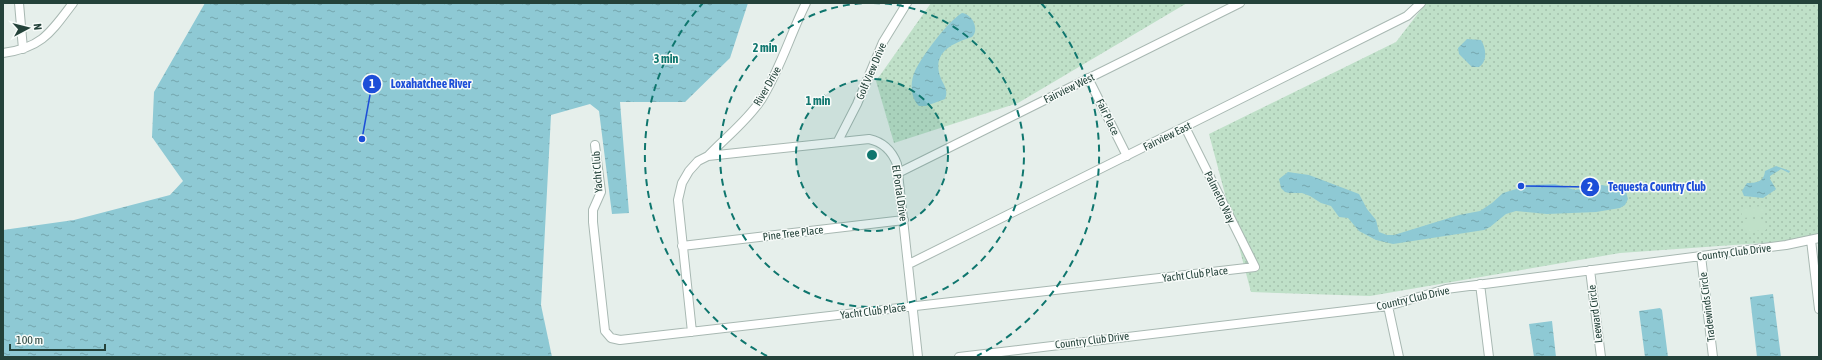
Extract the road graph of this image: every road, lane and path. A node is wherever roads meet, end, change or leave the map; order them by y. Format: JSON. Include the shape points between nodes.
{"nodes":[{"id":1,"x":19,"y":3,"type":"edge"},
{"id":2,"x":73,"y":3,"type":"edge"},
{"id":3,"x":806,"y":3,"type":"edge"},
{"id":4,"x":907,"y":3,"type":"edge"},
{"id":5,"x":1240,"y":3,"type":"edge"},
{"id":6,"x":1421,"y":3,"type":"edge"},
{"id":7,"x":23,"y":49,"type":"junction"},
{"id":8,"x":3,"y":53,"type":"edge"},
{"id":9,"x":1088,"y":78,"type":"junction"},
{"id":10,"x":1185,"y":127,"type":"junction"},
{"id":11,"x":838,"y":141,"type":"junction"},
{"id":12,"x":596,"y":145,"type":"dead end"},
{"id":13,"x":708,"y":156,"type":"junction"},
{"id":14,"x":1127,"y":156,"type":"junction"},
{"id":15,"x":898,"y":173,"type":"junction"},
{"id":16,"x":904,"y":220,"type":"junction"},
{"id":17,"x":593,"y":222,"type":"joint"},
{"id":18,"x":1815,"y":239,"type":"edge"},
{"id":19,"x":682,"y":246,"type":"junction"},
{"id":20,"x":1701,"y":256,"type":"junction"},
{"id":21,"x":909,"y":264,"type":"junction"},
{"id":22,"x":1255,"y":267,"type":"joint"},
{"id":23,"x":1590,"y":270,"type":"junction"},
{"id":24,"x":1480,"y":284,"type":"junction"},
{"id":25,"x":914,"y":306,"type":"junction"},
{"id":26,"x":1388,"y":306,"type":"junction"},
{"id":27,"x":1819,"y":309,"type":"edge"},
{"id":28,"x":692,"y":332,"type":"junction"},
{"id":29,"x":1020,"y":353,"type":"edge"},
{"id":30,"x":918,"y":357,"type":"edge"},
{"id":31,"x":959,"y":357,"type":"edge"},
{"id":32,"x":1398,"y":357,"type":"edge"},
{"id":33,"x":1489,"y":357,"type":"edge"},
{"id":34,"x":1601,"y":357,"type":"edge"},
{"id":35,"x":1713,"y":357,"type":"edge"}],
"edges":[{"from":1,"to":7,"type":"street"},
{"from":2,"to":7,"type":"street","via":[[48,34],[39,42]]},
{"from":3,"to":13,"type":"street","name":"River Drive","via":[[777,72],[760,102]]},
{"from":4,"to":11,"type":"street","name":"Golf View Drive","via":[[883,42]]},
{"from":5,"to":9,"type":"street","name":"Fairview West"},
{"from":6,"to":10,"type":"street","name":"Fairview East","via":[[1407,16]]},
{"from":7,"to":8,"type":"street"},
{"from":9,"to":14,"type":"street","name":"Fair Place"},
{"from":9,"to":15,"type":"street","name":"Fairview West"},
{"from":10,"to":14,"type":"street","name":"Fairview East"},
{"from":10,"to":22,"type":"street","name":"Palmetto Way"},
{"from":11,"to":13,"type":"street","name":"El Portal Drive"},
{"from":11,"to":15,"type":"street","name":"El Portal Drive","via":[[864,138],[877,141],[891,152]]},
{"from":12,"to":17,"type":"street","name":"Yacht Club","via":[[601,192],[593,210]]},
{"from":13,"to":19,"type":"street","name":"El Portal Drive","via":[[698,161],[686,174],[679,191]]},
{"from":14,"to":21,"type":"street","name":"Fairview East"},
{"from":15,"to":16,"type":"street","name":"El Portal Drive"},
{"from":16,"to":19,"type":"street","name":"Pine Tree Place"},
{"from":16,"to":21,"type":"street","name":"El Portal Drive"},
{"from":17,"to":28,"type":"street","name":"Yacht Club Place","via":[[607,335],[620,340]]},
{"from":18,"to":20,"type":"street","name":"Country Club Drive","via":[[1786,246]]},
{"from":18,"to":27,"type":"street"},
{"from":19,"to":28,"type":"street"},
{"from":20,"to":23,"type":"street","name":"Country Club Drive"},
{"from":20,"to":35,"type":"street","name":"Tradewinds Circle"},
{"from":21,"to":25,"type":"street","name":"El Portal Drive"},
{"from":22,"to":25,"type":"street","name":"Yacht Club Place"},
{"from":23,"to":24,"type":"street","name":"Country Club Drive"},
{"from":23,"to":34,"type":"street","name":"Leeward Circle"},
{"from":24,"to":26,"type":"street","name":"Country Club Drive","via":[[1428,293]]},
{"from":24,"to":33,"type":"street"},
{"from":25,"to":28,"type":"street","name":"Yacht Club Place"},
{"from":25,"to":30,"type":"street","name":"El Portal Drive"},
{"from":26,"to":29,"type":"street","name":"Country Club Drive"},
{"from":26,"to":32,"type":"street"},
{"from":29,"to":31,"type":"street","name":"Country Club Drive"}]}
